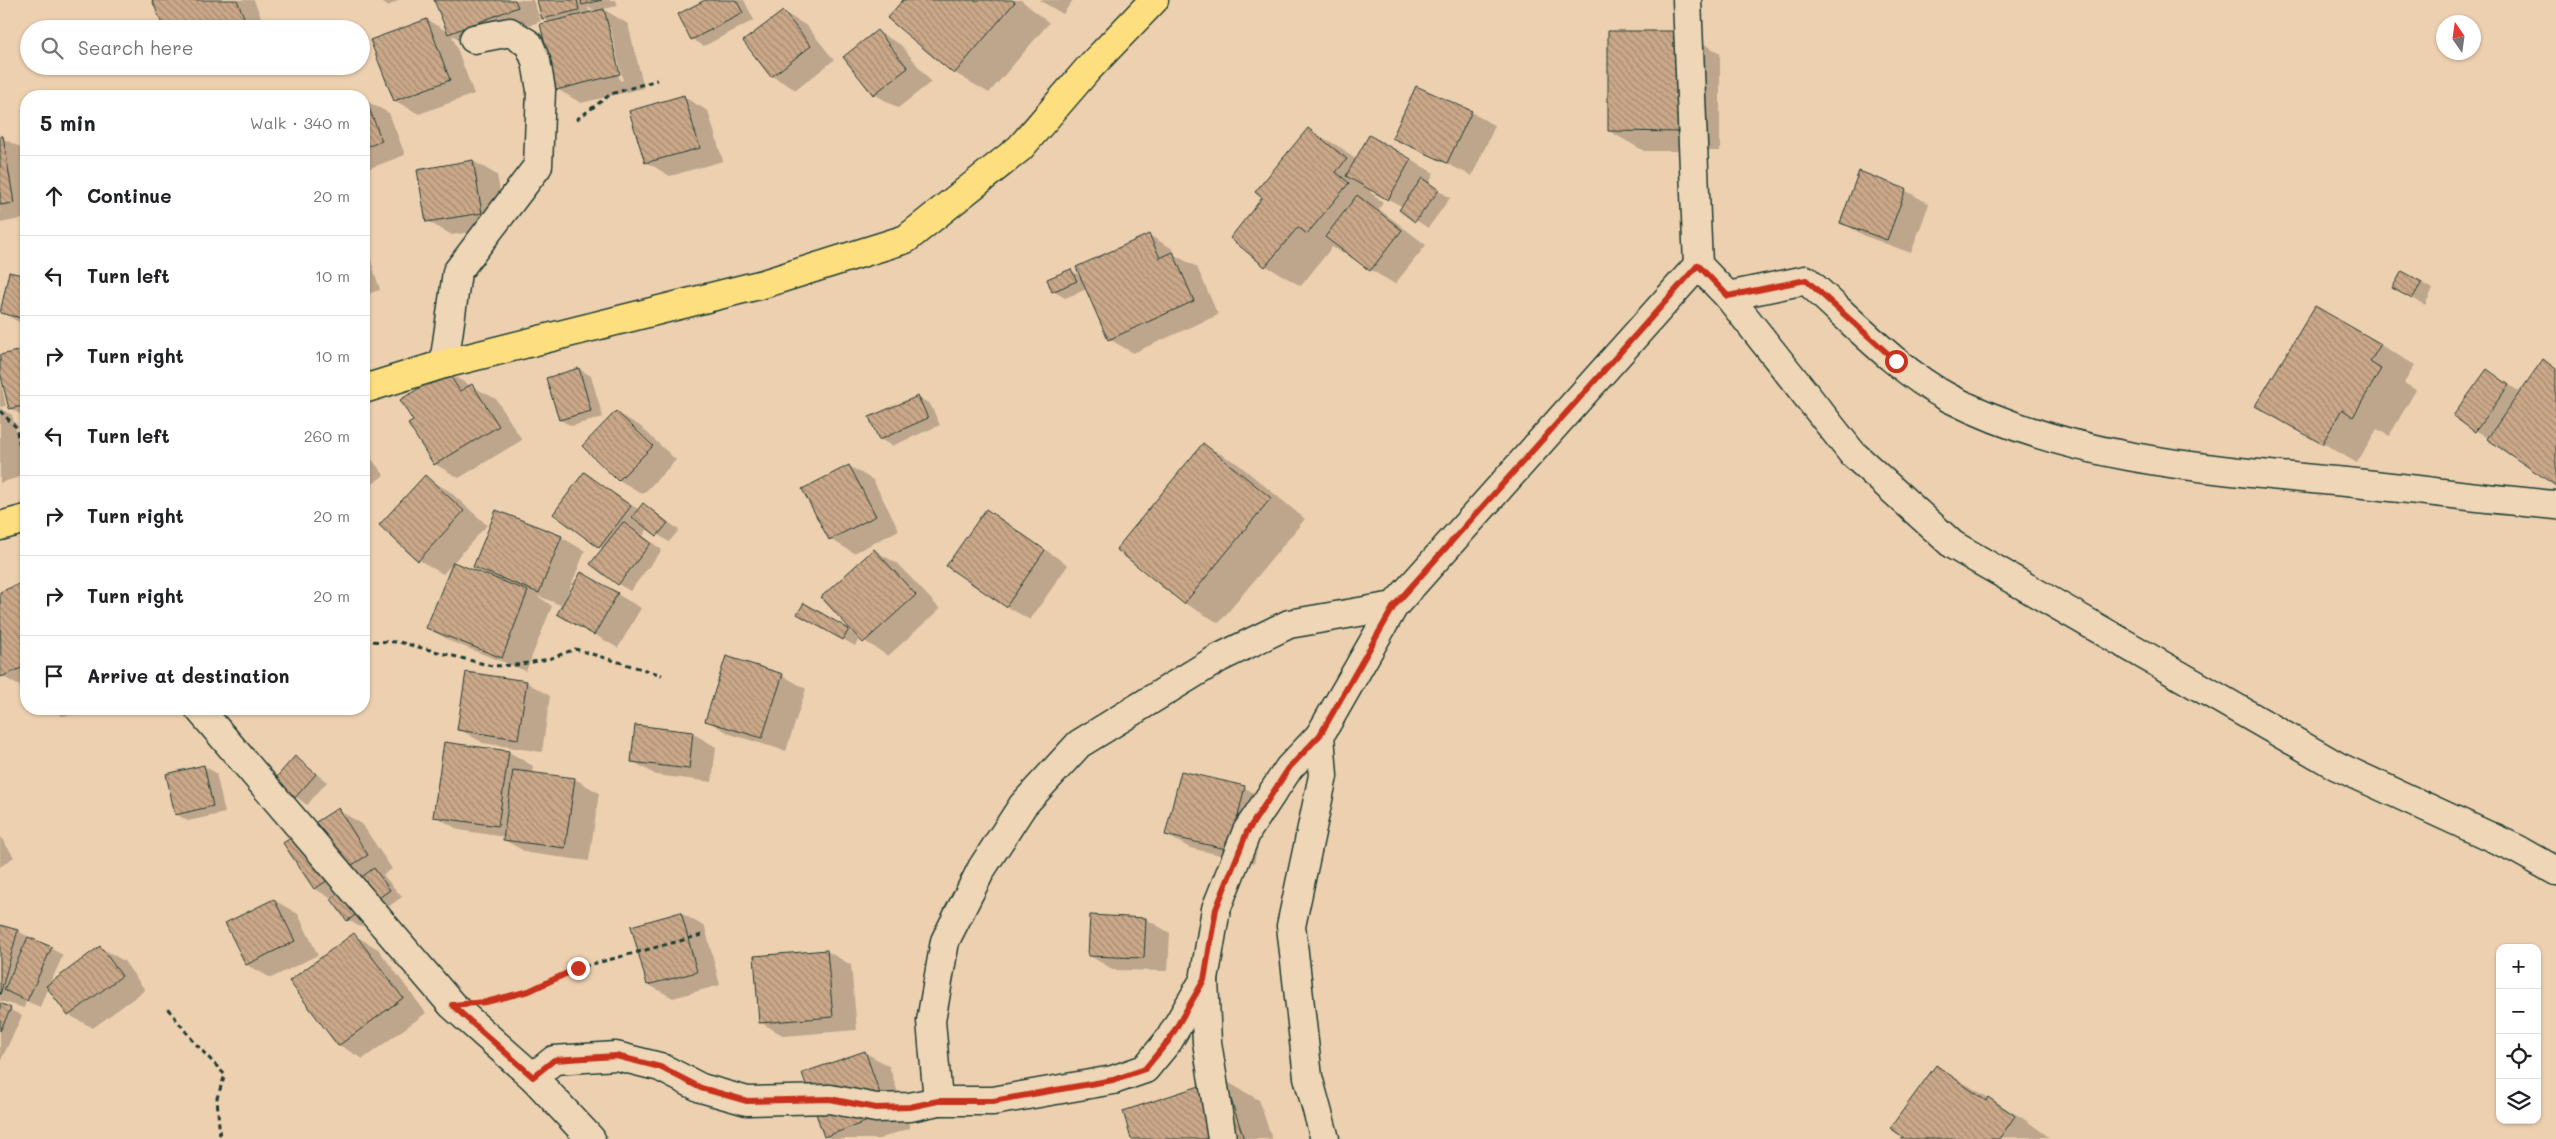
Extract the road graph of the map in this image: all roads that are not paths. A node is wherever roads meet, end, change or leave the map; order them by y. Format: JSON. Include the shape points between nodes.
{"nodes":[{"id":1,"x":1154,"y":0,"type":"edge"},
{"id":2,"x":1687,"y":0,"type":"edge"},
{"id":3,"x":474,"y":39,"type":"dead end"},
{"id":4,"x":1698,"y":265,"type":"junction"},
{"id":5,"x":1728,"y":296,"type":"junction"},
{"id":6,"x":444,"y":364,"type":"junction"},
{"id":7,"x":370,"y":387,"type":"edge"},
{"id":8,"x":2556,"y":505,"type":"edge"},
{"id":9,"x":20,"y":521,"type":"edge"},
{"id":10,"x":0,"y":526,"type":"edge"},
{"id":11,"x":1394,"y":606,"type":"junction"},
{"id":12,"x":204,"y":715,"type":"edge"},
{"id":13,"x":1320,"y":735,"type":"junction"},
{"id":14,"x":2556,"y":871,"type":"edge"},
{"id":15,"x":1204,"y":980,"type":"junction"},
{"id":16,"x":533,"y":1077,"type":"junction"},
{"id":17,"x":938,"y":1101,"type":"junction"},
{"id":18,"x":591,"y":1139,"type":"edge"},
{"id":19,"x":1222,"y":1139,"type":"edge"},
{"id":20,"x":1325,"y":1139,"type":"edge"}],
"edges":[{"from":1,"to":6,"type":"main road","via":[[1088,68],[1020,148],[906,239],[762,284]]},
{"from":2,"to":4,"type":"street"},
{"from":3,"to":6,"type":"street","via":[[510,32],[529,44],[541,90],[538,166],[457,272]]},
{"from":4,"to":5,"type":"street"},
{"from":4,"to":11,"type":"street"},
{"from":5,"to":8,"type":"street","via":[[1806,280],[1896,361],[1948,397],[2018,427],[2096,451],[2228,472]]},
{"from":5,"to":14,"type":"street","via":[[1852,452],[1953,545],[2337,766],[2517,849]]},
{"from":6,"to":7,"type":"main road"},
{"from":9,"to":10,"type":"main road"},
{"from":11,"to":13,"type":"street"},
{"from":11,"to":17,"type":"street","via":[[1289,624],[1219,658],[1073,750],[1023,805],[982,868],[945,941],[931,1021]]},
{"from":12,"to":16,"type":"street","via":[[452,1005]]},
{"from":13,"to":15,"type":"street","via":[[1289,768],[1247,832],[1216,909]]},
{"from":13,"to":20,"type":"street","via":[[1323,776],[1291,926],[1308,1077]]},
{"from":15,"to":17,"type":"street","via":[[1169,1040],[1145,1069],[1113,1080],[993,1101]]},
{"from":15,"to":19,"type":"street","via":[[1207,1042]]},
{"from":16,"to":17,"type":"street","via":[[554,1060],[616,1056],[660,1067],[701,1088],[747,1101],[830,1099],[876,1108],[910,1107]]},
{"from":16,"to":18,"type":"street"}]}
